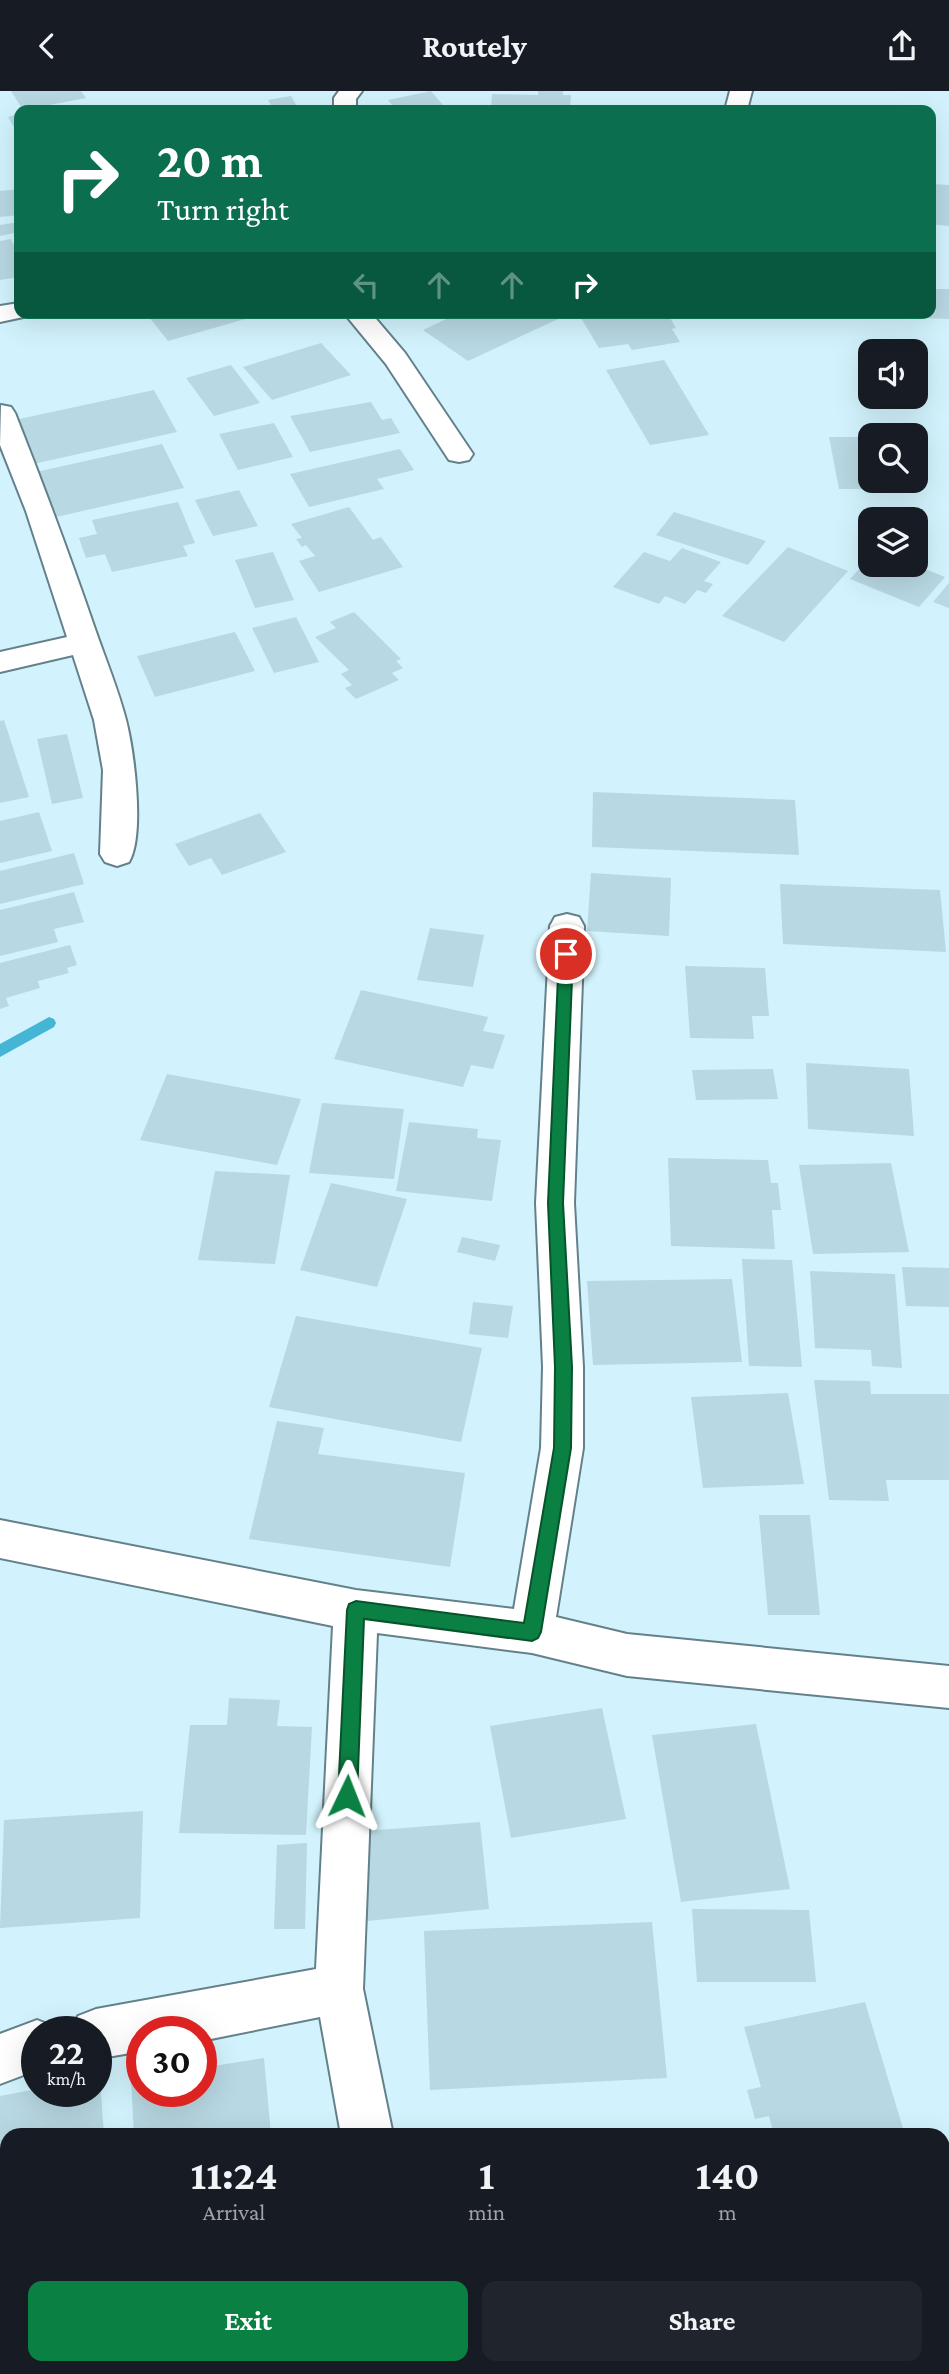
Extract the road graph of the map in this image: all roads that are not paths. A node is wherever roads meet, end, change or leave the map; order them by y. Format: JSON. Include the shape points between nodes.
{"nodes":[{"id":1,"x":362,"y":319,"type":"edge"},
{"id":2,"x":1,"y":413,"type":"edge"},
{"id":3,"x":459,"y":454,"type":"dead end"},
{"id":4,"x":85,"y":643,"type":"junction"},
{"id":5,"x":0,"y":662,"type":"edge"},
{"id":6,"x":117,"y":854,"type":"dead end"},
{"id":7,"x":567,"y":926,"type":"dead end"},
{"id":8,"x":0,"y":1539,"type":"edge"},
{"id":9,"x":356,"y":1610,"type":"junction"},
{"id":10,"x":532,"y":1632,"type":"junction"},
{"id":11,"x":949,"y":1687,"type":"edge"},
{"id":12,"x":339,"y":1989,"type":"junction"},
{"id":13,"x":112,"y":2031,"type":"edge"},
{"id":14,"x":21,"y":2051,"type":"edge"},
{"id":15,"x":0,"y":2059,"type":"edge"},
{"id":16,"x":366,"y":2128,"type":"edge"}],
"edges":[{"from":1,"to":3,"type":"street","via":[[396,359]]},
{"from":2,"to":4,"type":"street"},
{"from":4,"to":5,"type":"street"},
{"from":4,"to":6,"type":"street","via":[[110,720],[119,770]]},
{"from":7,"to":10,"type":"street","via":[[555,1203],[564,1367],[562,1448]]},
{"from":8,"to":9,"type":"street"},
{"from":9,"to":10,"type":"street"},
{"from":9,"to":12,"type":"street"},
{"from":10,"to":11,"type":"street","via":[[627,1655]]},
{"from":12,"to":13,"type":"street"},
{"from":12,"to":16,"type":"street"},
{"from":14,"to":15,"type":"street"}]}
